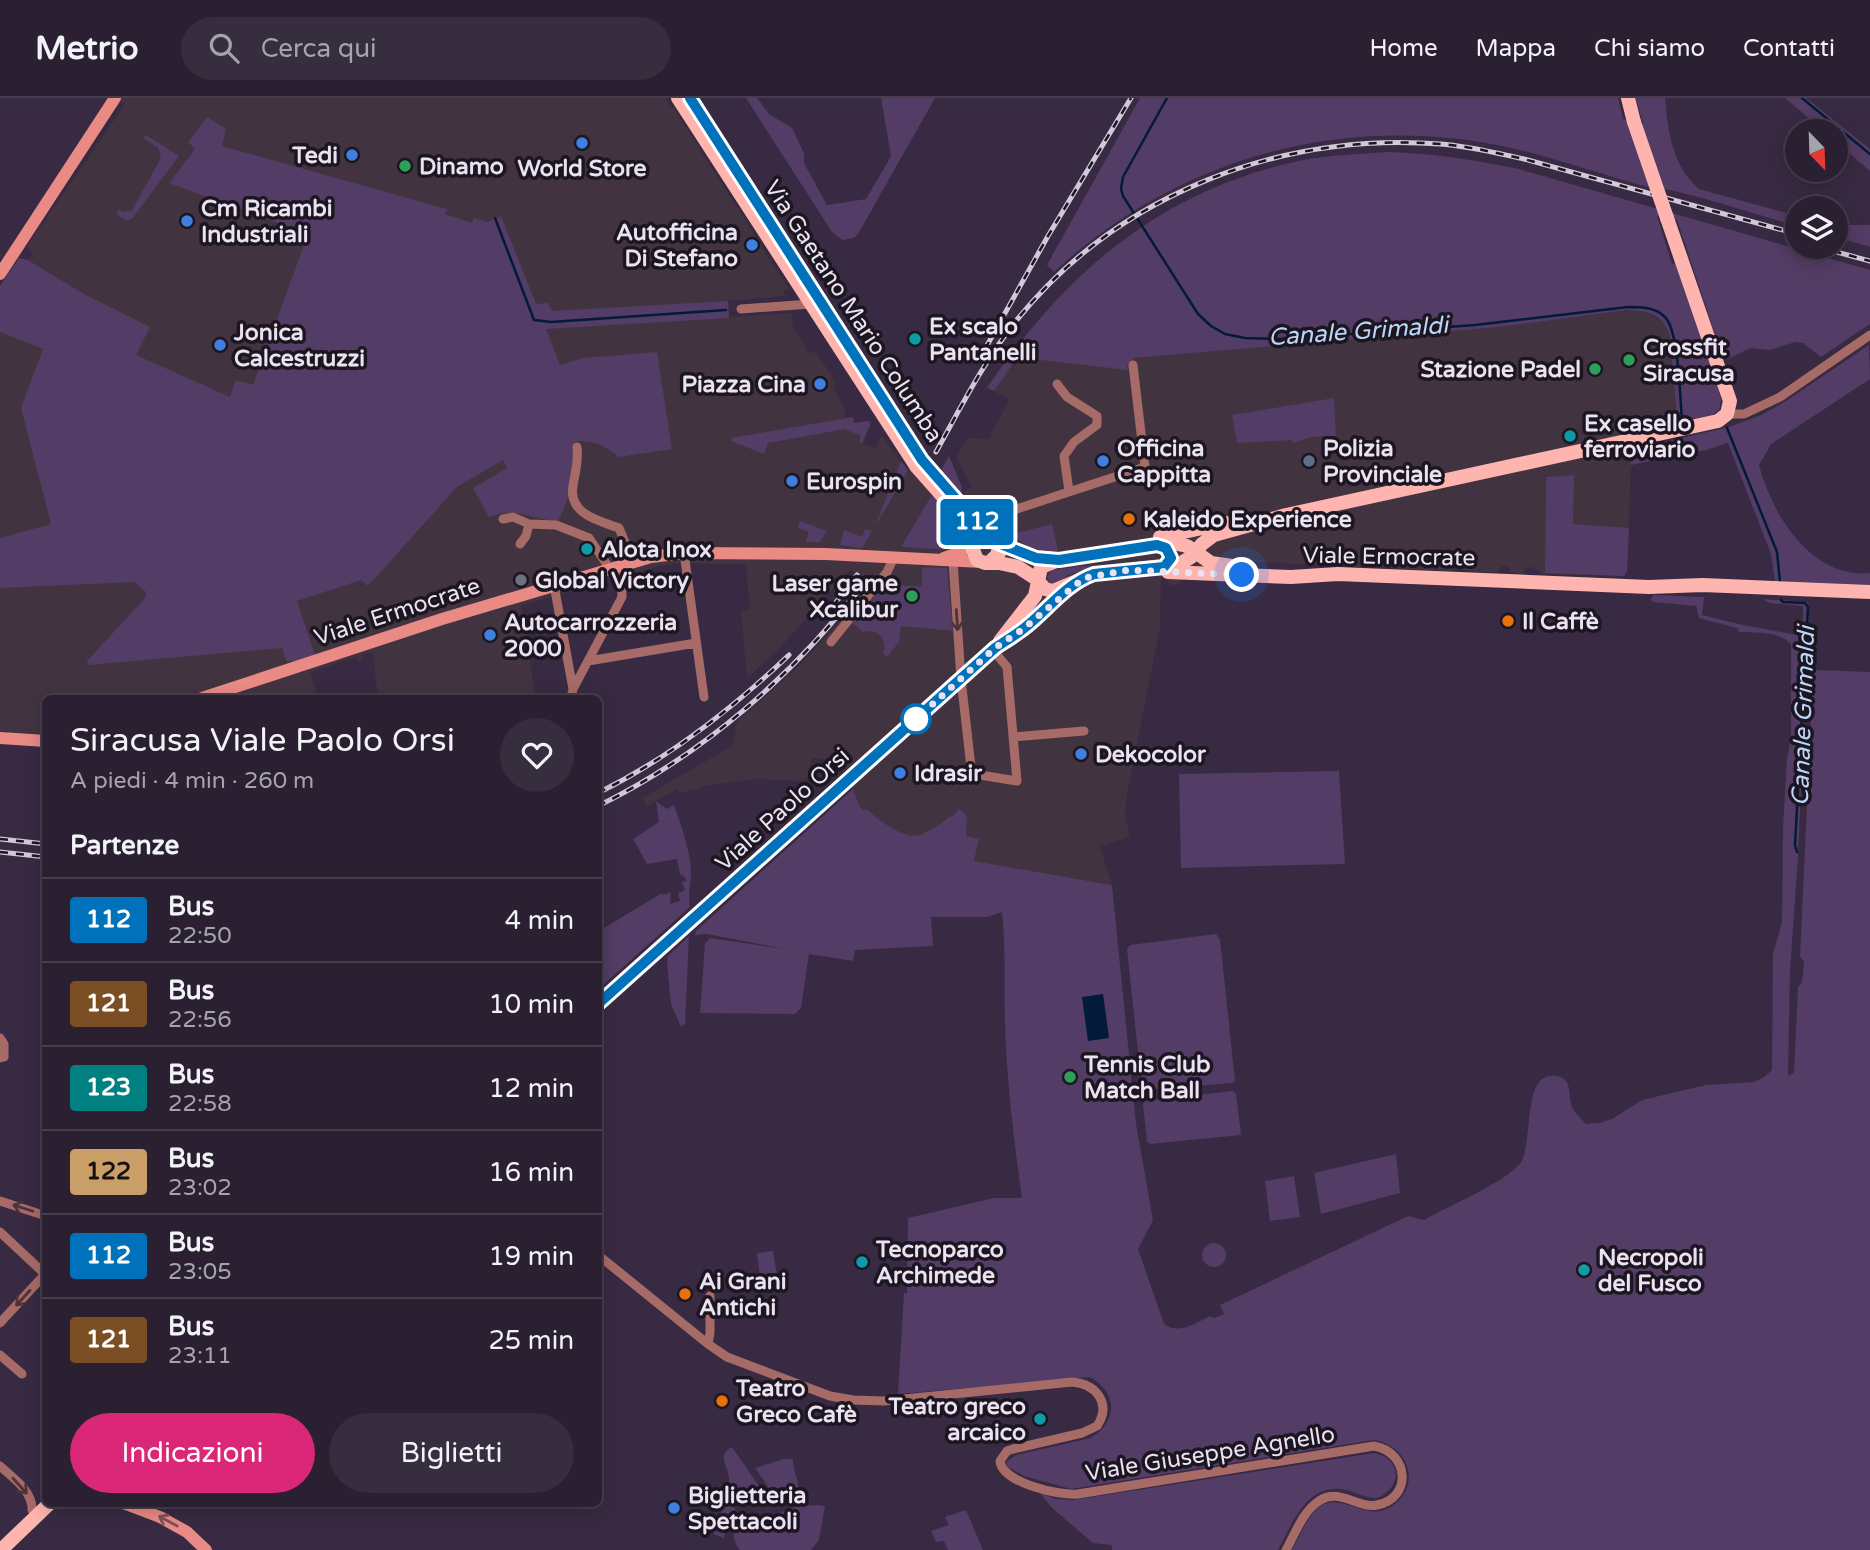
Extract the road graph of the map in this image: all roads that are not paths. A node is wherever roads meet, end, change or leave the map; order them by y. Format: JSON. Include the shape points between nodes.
{"nodes":[{"id":1,"x":115,"y":98,"type":"edge"},
{"id":2,"x":678,"y":98,"type":"edge"},
{"id":3,"x":690,"y":98,"type":"edge"},
{"id":4,"x":1628,"y":98,"type":"edge"},
{"id":5,"x":0,"y":274,"type":"edge"},
{"id":6,"x":811,"y":304,"type":"junction"},
{"id":7,"x":741,"y":309,"type":"dead end"},
{"id":8,"x":1870,"y":335,"type":"edge"},
{"id":9,"x":1133,"y":365,"type":"dead end"},
{"id":10,"x":1057,"y":384,"type":"dead end"},
{"id":11,"x":1727,"y":414,"type":"junction"},
{"id":12,"x":577,"y":447,"type":"dead end"},
{"id":13,"x":1069,"y":491,"type":"junction"},
{"id":14,"x":1286,"y":515,"type":"junction"},
{"id":15,"x":503,"y":519,"type":"dead end"},
{"id":16,"x":977,"y":522,"type":"junction"},
{"id":17,"x":529,"y":524,"type":"junction"},
{"id":18,"x":1199,"y":529,"type":"junction"},
{"id":19,"x":995,"y":540,"type":"junction"},
{"id":20,"x":520,"y":544,"type":"dead end"},
{"id":21,"x":973,"y":544,"type":"junction"},
{"id":22,"x":1157,"y":545,"type":"junction"},
{"id":23,"x":1119,"y":550,"type":"junction"},
{"id":24,"x":1201,"y":551,"type":"junction"},
{"id":25,"x":684,"y":553,"type":"junction"},
{"id":26,"x":894,"y":557,"type":"junction"},
{"id":27,"x":947,"y":560,"type":"junction"},
{"id":28,"x":1059,"y":560,"type":"junction"},
{"id":29,"x":986,"y":562,"type":"junction"},
{"id":30,"x":621,"y":565,"type":"junction"},
{"id":31,"x":1164,"y":567,"type":"junction"},
{"id":32,"x":1128,"y":570,"type":"junction"},
{"id":33,"x":1338,"y":574,"type":"junction"},
{"id":34,"x":1084,"y":578,"type":"junction"},
{"id":35,"x":1038,"y":581,"type":"junction"},
{"id":36,"x":554,"y":585,"type":"junction"},
{"id":37,"x":1649,"y":587,"type":"junction"},
{"id":38,"x":1870,"y":592,"type":"edge"},
{"id":39,"x":1870,"y":600,"type":"edge"},
{"id":40,"x":831,"y":642,"type":"dead end"},
{"id":41,"x":696,"y":643,"type":"junction"},
{"id":42,"x":994,"y":649,"type":"junction"},
{"id":43,"x":588,"y":661,"type":"junction"},
{"id":44,"x":961,"y":679,"type":"junction"},
{"id":45,"x":572,"y":694,"type":"edge"},
{"id":46,"x":211,"y":695,"type":"edge"},
{"id":47,"x":704,"y":697,"type":"dead end"},
{"id":48,"x":1084,"y":731,"type":"dead end"},
{"id":49,"x":1013,"y":737,"type":"junction"},
{"id":50,"x":0,"y":738,"type":"edge"},
{"id":51,"x":42,"y":741,"type":"edge"},
{"id":52,"x":602,"y":1000,"type":"edge"},
{"id":53,"x":0,"y":1038,"type":"edge"},
{"id":54,"x":2,"y":1057,"type":"edge"},
{"id":55,"x":0,"y":1201,"type":"edge"},
{"id":56,"x":42,"y":1215,"type":"edge"},
{"id":57,"x":0,"y":1232,"type":"edge"},
{"id":58,"x":602,"y":1258,"type":"edge"},
{"id":59,"x":42,"y":1271,"type":"edge"},
{"id":60,"x":42,"y":1277,"type":"edge"},
{"id":61,"x":710,"y":1296,"type":"dead end"},
{"id":62,"x":0,"y":1323,"type":"edge"},
{"id":63,"x":708,"y":1344,"type":"junction"},
{"id":64,"x":0,"y":1355,"type":"edge"},
{"id":65,"x":22,"y":1374,"type":"dead end"},
{"id":66,"x":0,"y":1466,"type":"edge"},
{"id":67,"x":42,"y":1501,"type":"edge"},
{"id":68,"x":46,"y":1507,"type":"edge"},
{"id":69,"x":134,"y":1507,"type":"edge"},
{"id":70,"x":32,"y":1510,"type":"junction"},
{"id":71,"x":0,"y":1539,"type":"edge"},
{"id":72,"x":1,"y":1550,"type":"edge"},
{"id":73,"x":206,"y":1550,"type":"edge"},
{"id":74,"x":1286,"y":1550,"type":"edge"}],
"edges":[{"from":1,"to":5,"type":"main road"},
{"from":2,"to":6,"type":"main road","name":"Via Gaetano Mario Columba"},
{"from":3,"to":16,"type":"main road","name":"Via Gaetano Mario Columba","via":[[922,460]]},
{"from":4,"to":11,"type":"main road","bridge":true,"via":[[1730,401]]},
{"from":6,"to":7,"type":"street"},
{"from":6,"to":21,"type":"main road","name":"Via Gaetano Mario Columba","via":[[916,466],[953,508]]},
{"from":8,"to":11,"type":"street","via":[[1780,397],[1744,414]]},
{"from":9,"to":13,"type":"street","via":[[1145,467]]},
{"from":10,"to":13,"type":"street","via":[[1067,397],[1097,416],[1097,425],[1064,456]]},
{"from":11,"to":14,"type":"main road","via":[[1718,421]]},
{"from":12,"to":30,"type":"street","via":[[573,500],[591,519],[619,528]]},
{"from":13,"to":16,"type":"street"},
{"from":14,"to":18,"type":"main road"},
{"from":14,"to":24,"type":"main road","via":[[1222,532]]},
{"from":15,"to":17,"type":"street","via":[[513,517]]},
{"from":16,"to":19,"type":"main road","name":"Via Gaetano Mario Columba"},
{"from":17,"to":20,"type":"street"},
{"from":17,"to":30,"type":"street","via":[[556,525],[589,538]]},
{"from":18,"to":23,"type":"main road"},
{"from":18,"to":24,"type":"street"},
{"from":19,"to":21,"type":"main road","via":[[984,536]]},
{"from":19,"to":28,"type":"main road","via":[[1036,558]]},
{"from":19,"to":29,"type":"main road","via":[[999,553]]},
{"from":21,"to":27,"type":"main road"},
{"from":21,"to":29,"type":"main road","via":[[975,558]]},
{"from":22,"to":23,"type":"main road"},
{"from":22,"to":24,"type":"main road","via":[[1178,544]]},
{"from":22,"to":31,"type":"main road","via":[[1171,554]]},
{"from":23,"to":28,"type":"main road"},
{"from":24,"to":31,"type":"main road","via":[[1185,562]]},
{"from":24,"to":33,"type":"main road","via":[[1216,565]]},
{"from":25,"to":26,"type":"main road","name":"Viale Ermocrate"},
{"from":25,"to":30,"type":"main road","name":"Viale Ermocrate"},
{"from":25,"to":41,"type":"street"},
{"from":26,"to":27,"type":"main road","name":"Viale Ermocrate"},
{"from":26,"to":40,"type":"street"},
{"from":27,"to":29,"type":"main road","name":"Viale Ermocrate"},
{"from":27,"to":44,"type":"street","one_way":true},
{"from":28,"to":35,"type":"main road","via":[[1041,567]]},
{"from":29,"to":35,"type":"main road","via":[[1018,567]]},
{"from":30,"to":36,"type":"main road","name":"Viale Ermocrate"},
{"from":30,"to":43,"type":"street","via":[[622,597]]},
{"from":31,"to":32,"type":"main road"},
{"from":32,"to":33,"type":"main road","name":"Viale Ermocrate","via":[[1291,577]]},
{"from":32,"to":34,"type":"main road"},
{"from":33,"to":37,"type":"main road","name":"Viale Ermocrate"},
{"from":34,"to":35,"type":"main road","via":[[1053,591]]},
{"from":34,"to":42,"type":"main road"},
{"from":35,"to":42,"type":"main road","via":[[1032,602]]},
{"from":36,"to":45,"type":"street"},
{"from":36,"to":46,"type":"main road","name":"Viale Ermocrate"},
{"from":37,"to":38,"type":"main road","name":"Viale Ermocrate"},
{"from":37,"to":39,"type":"main road","name":"Viale Ermocrate","via":[[1701,594]]},
{"from":41,"to":43,"type":"street"},
{"from":41,"to":47,"type":"street"},
{"from":42,"to":44,"type":"main road","name":"Viale Paolo Orsi"},
{"from":42,"to":49,"type":"street","via":[[1007,667]]},
{"from":43,"to":45,"type":"street"},
{"from":44,"to":49,"type":"street","via":[[971,767],[980,775],[1017,781]]},
{"from":44,"to":52,"type":"main road","name":"Viale Paolo Orsi"},
{"from":48,"to":49,"type":"street"},
{"from":50,"to":51,"type":"main road"},
{"from":53,"to":54,"type":"street"},
{"from":56,"to":55,"type":"street","one_way":true},
{"from":57,"to":59,"type":"street"},
{"from":58,"to":63,"type":"street","name":"Viale Giuseppe Agnello"},
{"from":60,"to":62,"type":"street","one_way":true},
{"from":61,"to":63,"type":"street"},
{"from":63,"to":74,"type":"street","name":"Viale Giuseppe Agnello","via":[[752,1368],[853,1400],[884,1401],[1072,1382],[1087,1385],[1104,1405],[1097,1426],[1007,1451],[1000,1461],[1008,1476],[1064,1494],[1374,1446],[1394,1455],[1403,1474],[1393,1497],[1378,1505],[1339,1496],[1320,1500],[1308,1510]]},
{"from":64,"to":65,"type":"street"},
{"from":66,"to":70,"type":"street","one_way":true,"via":[[32,1499]]},
{"from":67,"to":70,"type":"main road"},
{"from":68,"to":72,"type":"main road"},
{"from":73,"to":69,"type":"main road","one_way":true,"via":[[187,1532]]},
{"from":70,"to":71,"type":"main road"}]}
